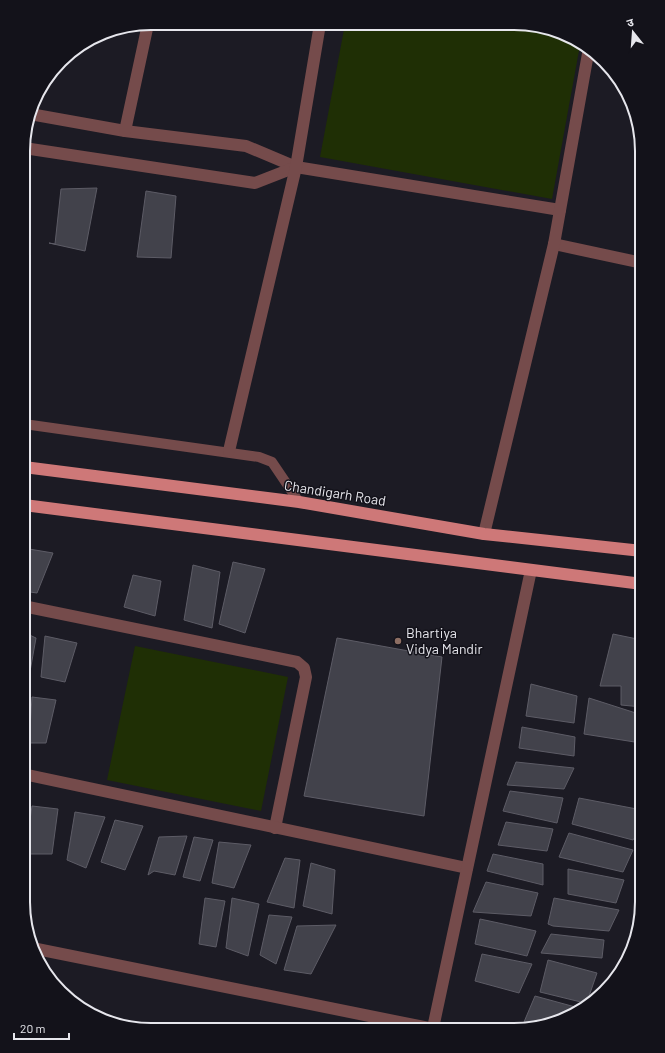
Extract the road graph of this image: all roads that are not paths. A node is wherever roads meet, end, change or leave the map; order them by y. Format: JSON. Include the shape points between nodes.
{"nodes":[{"id":1,"x":147,"y":30,"type":"edge"},
{"id":2,"x":319,"y":30,"type":"edge"},
{"id":3,"x":588,"y":55,"type":"edge"},
{"id":4,"x":35,"y":115,"type":"edge"},
{"id":5,"x":125,"y":131,"type":"junction"},
{"id":6,"x":30,"y":149,"type":"edge"},
{"id":7,"x":296,"y":167,"type":"junction"},
{"id":8,"x":560,"y":210,"type":"junction"},
{"id":9,"x":554,"y":244,"type":"junction"},
{"id":10,"x":635,"y":261,"type":"edge"},
{"id":11,"x":30,"y":425,"type":"edge"},
{"id":12,"x":229,"y":451,"type":"junction"},
{"id":13,"x":30,"y":468,"type":"edge"},
{"id":14,"x":299,"y":502,"type":"junction"},
{"id":15,"x":30,"y":506,"type":"edge"},
{"id":16,"x":484,"y":534,"type":"junction"},
{"id":17,"x":635,"y":551,"type":"edge"},
{"id":18,"x":531,"y":570,"type":"junction"},
{"id":19,"x":635,"y":583,"type":"edge"},
{"id":20,"x":30,"y":607,"type":"edge"},
{"id":21,"x":30,"y":775,"type":"edge"},
{"id":22,"x":276,"y":828,"type":"junction"},
{"id":23,"x":467,"y":868,"type":"junction"},
{"id":24,"x":40,"y":950,"type":"edge"},
{"id":25,"x":406,"y":1023,"type":"edge"},
{"id":26,"x":437,"y":1023,"type":"edge"}],
"edges":[{"from":1,"to":5,"type":"street"},
{"from":2,"to":7,"type":"street"},
{"from":3,"to":8,"type":"street"},
{"from":4,"to":5,"type":"street"},
{"from":5,"to":7,"type":"street","via":[[246,146]]},
{"from":6,"to":7,"type":"street","via":[[255,183]]},
{"from":7,"to":8,"type":"street"},
{"from":7,"to":12,"type":"street"},
{"from":8,"to":9,"type":"street"},
{"from":9,"to":10,"type":"street"},
{"from":9,"to":16,"type":"street"},
{"from":11,"to":12,"type":"lane"},
{"from":12,"to":14,"type":"lane","via":[[272,462]]},
{"from":13,"to":14,"type":"main road","name":"Chandigarh Road"},
{"from":14,"to":16,"type":"main road","name":"Chandigarh Road"},
{"from":15,"to":18,"type":"main road"},
{"from":16,"to":17,"type":"main road","name":"Chandigarh Road"},
{"from":18,"to":19,"type":"main road"},
{"from":18,"to":23,"type":"street"},
{"from":20,"to":22,"type":"street","via":[[297,662],[304,668],[306,677]]},
{"from":21,"to":22,"type":"street"},
{"from":22,"to":23,"type":"street"},
{"from":23,"to":26,"type":"street"},
{"from":24,"to":25,"type":"street"}]}
